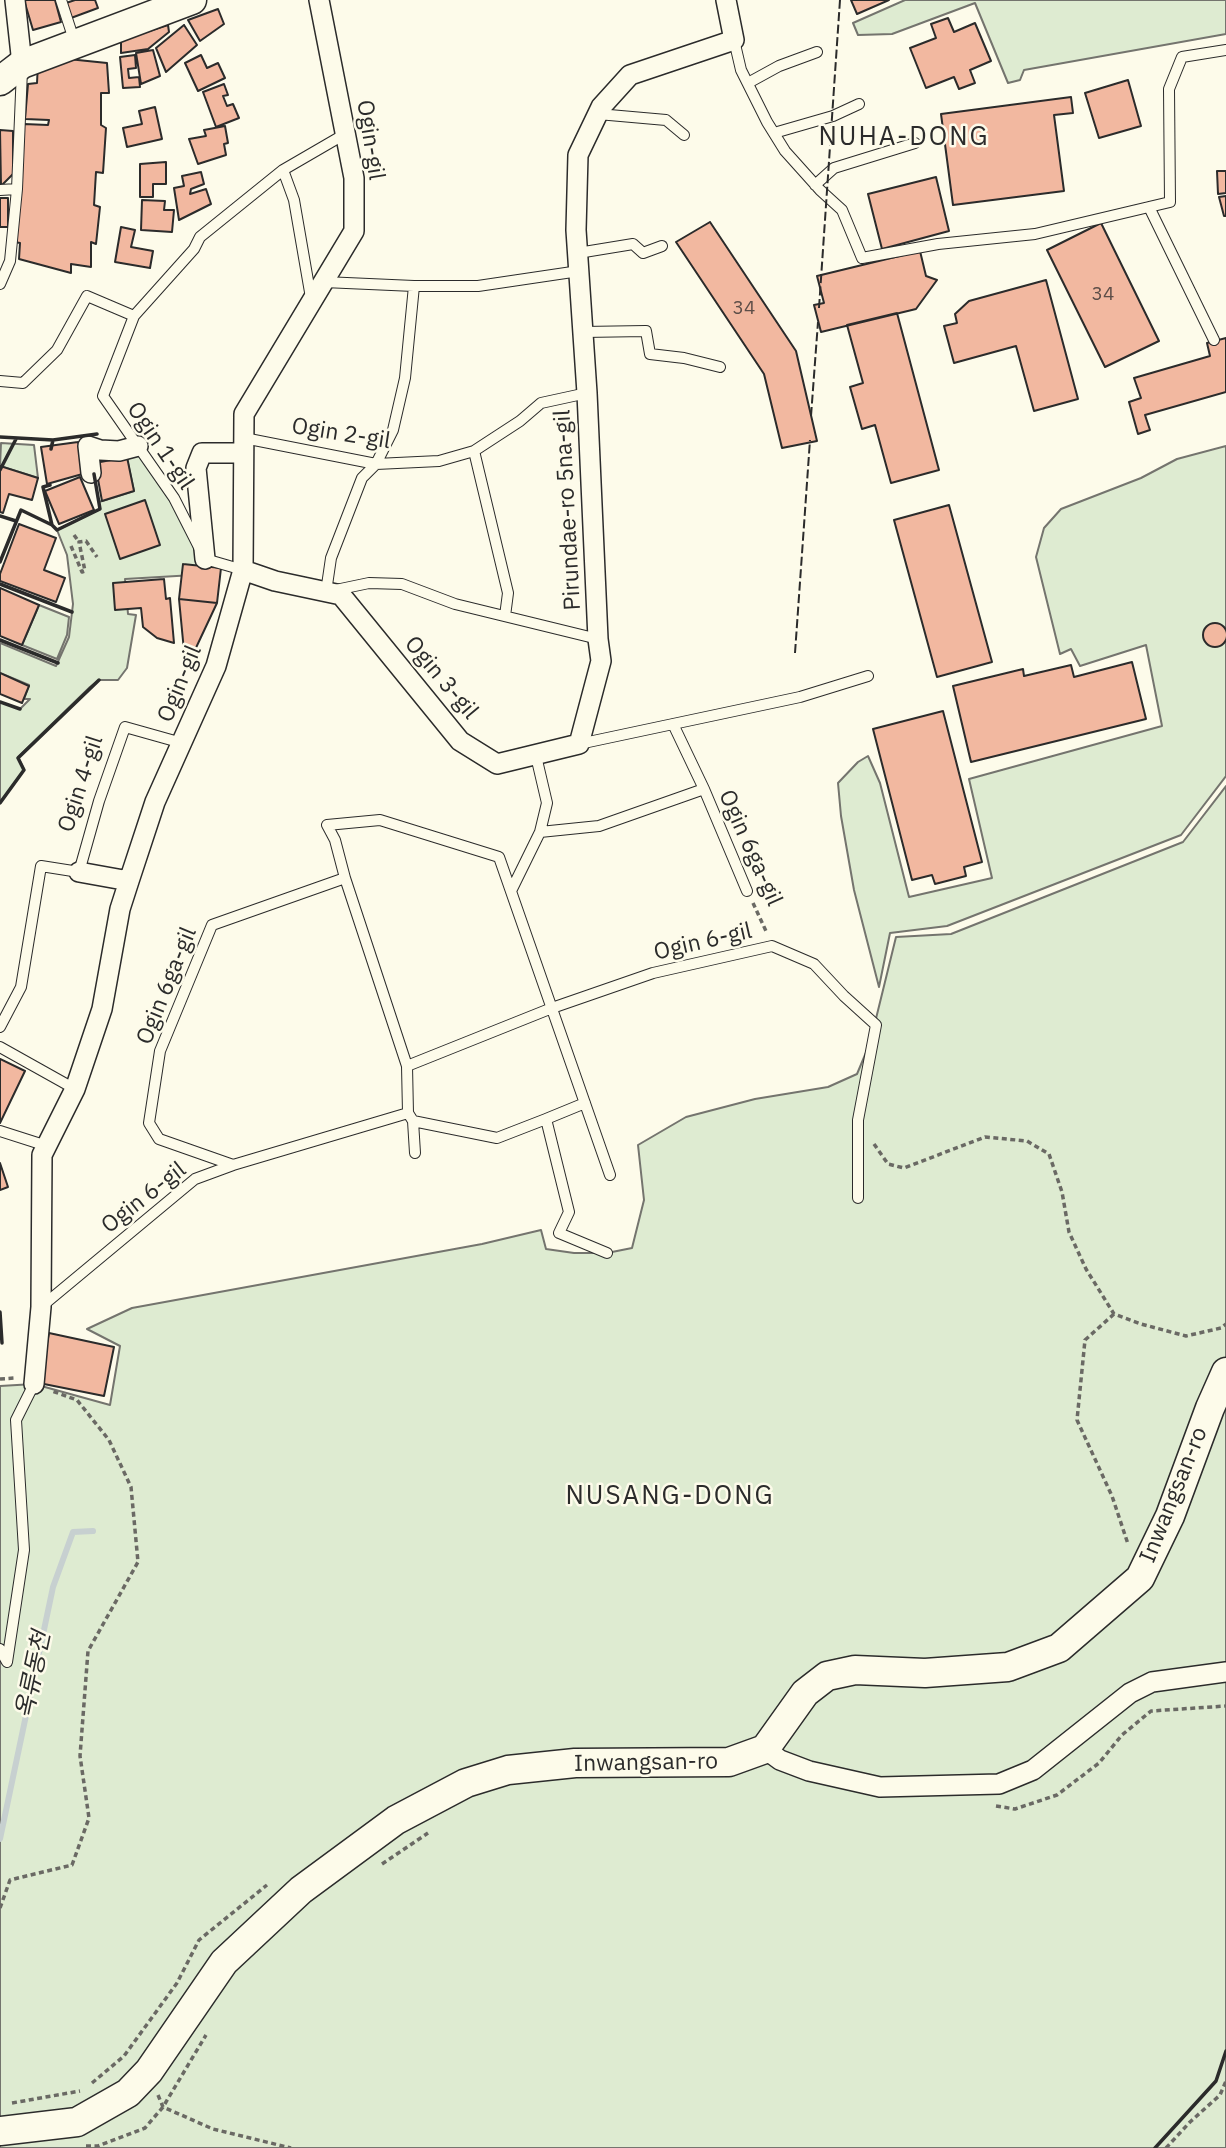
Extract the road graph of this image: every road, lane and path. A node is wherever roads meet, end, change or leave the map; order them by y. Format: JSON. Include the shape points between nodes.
{"nodes":[{"id":1,"x":15,"y":0,"type":"edge"},
{"id":2,"x":61,"y":0,"type":"edge"},
{"id":3,"x":192,"y":0,"type":"edge"},
{"id":4,"x":318,"y":0,"type":"edge"},
{"id":5,"x":726,"y":0,"type":"edge"},
{"id":6,"x":734,"y":40,"type":"junction"},
{"id":7,"x":75,"y":44,"type":"junction"},
{"id":8,"x":1226,"y":50,"type":"edge"},
{"id":9,"x":817,"y":52,"type":"dead end"},
{"id":10,"x":22,"y":64,"type":"junction"},
{"id":11,"x":0,"y":81,"type":"edge"},
{"id":12,"x":748,"y":83,"type":"junction"},
{"id":13,"x":859,"y":104,"type":"dead end"},
{"id":14,"x":598,"y":114,"type":"junction"},
{"id":15,"x":774,"y":133,"type":"junction"},
{"id":16,"x":345,"y":134,"type":"junction"},
{"id":17,"x":684,"y":135,"type":"dead end"},
{"id":18,"x":915,"y":143,"type":"dead end"},
{"id":19,"x":283,"y":170,"type":"junction"},
{"id":20,"x":815,"y":185,"type":"junction"},
{"id":21,"x":17,"y":189,"type":"junction"},
{"id":22,"x":0,"y":190,"type":"edge"},
{"id":23,"x":1149,"y":207,"type":"junction"},
{"id":24,"x":662,"y":246,"type":"dead end"},
{"id":25,"x":578,"y":262,"type":"junction"},
{"id":26,"x":324,"y":282,"type":"junction"},
{"id":27,"x":0,"y":284,"type":"edge"},
{"id":28,"x":414,"y":286,"type":"junction"},
{"id":29,"x":312,"y":302,"type":"junction"},
{"id":30,"x":134,"y":316,"type":"junction"},
{"id":31,"x":583,"y":332,"type":"junction"},
{"id":32,"x":1214,"y":340,"type":"dead end"},
{"id":33,"x":719,"y":367,"type":"dead end"},
{"id":34,"x":0,"y":381,"type":"edge"},
{"id":35,"x":587,"y":393,"type":"junction"},
{"id":36,"x":244,"y":445,"type":"junction"},
{"id":37,"x":138,"y":446,"type":"junction"},
{"id":38,"x":474,"y":452,"type":"junction"},
{"id":39,"x":376,"y":464,"type":"junction"},
{"id":40,"x":91,"y":473,"type":"dead end"},
{"id":41,"x":74,"y":535,"type":"dead end"},
{"id":42,"x":79,"y":542,"type":"junction"},
{"id":43,"x":71,"y":546,"type":"dead end"},
{"id":44,"x":97,"y":557,"type":"dead end"},
{"id":45,"x":205,"y":559,"type":"junction"},
{"id":46,"x":243,"y":570,"type":"junction"},
{"id":47,"x":326,"y":592,"type":"junction"},
{"id":48,"x":505,"y":616,"type":"junction"},
{"id":49,"x":598,"y":639,"type":"junction"},
{"id":50,"x":868,"y":676,"type":"dead end"},
{"id":51,"x":673,"y":724,"type":"junction"},
{"id":52,"x":182,"y":743,"type":"junction"},
{"id":53,"x":579,"y":744,"type":"junction"},
{"id":54,"x":536,"y":756,"type":"junction"},
{"id":55,"x":704,"y":789,"type":"junction"},
{"id":56,"x":540,"y":832,"type":"junction"},
{"id":57,"x":79,"y":872,"type":"junction"},
{"id":58,"x":345,"y":878,"type":"junction"},
{"id":59,"x":129,"y":881,"type":"junction"},
{"id":60,"x":511,"y":891,"type":"junction"},
{"id":61,"x":747,"y":891,"type":"joint"},
{"id":62,"x":772,"y":946,"type":"junction"},
{"id":63,"x":552,"y":1008,"type":"junction"},
{"id":64,"x":0,"y":1027,"type":"edge"},
{"id":65,"x":0,"y":1046,"type":"edge"},
{"id":66,"x":407,"y":1066,"type":"junction"},
{"id":67,"x":75,"y":1088,"type":"junction"},
{"id":68,"x":584,"y":1103,"type":"junction"},
{"id":69,"x":411,"y":1117,"type":"junction"},
{"id":70,"x":546,"y":1119,"type":"junction"},
{"id":71,"x":858,"y":1121,"type":"junction"},
{"id":72,"x":0,"y":1131,"type":"edge"},
{"id":73,"x":47,"y":1146,"type":"junction"},
{"id":74,"x":415,"y":1153,"type":"dead end"},
{"id":75,"x":233,"y":1165,"type":"junction"},
{"id":76,"x":610,"y":1175,"type":"dead end"},
{"id":77,"x":858,"y":1198,"type":"dead end"},
{"id":78,"x":607,"y":1252,"type":"dead end"},
{"id":79,"x":41,"y":1307,"type":"junction"},
{"id":80,"x":1114,"y":1314,"type":"junction"},
{"id":81,"x":1226,"y":1324,"type":"edge"},
{"id":82,"x":1226,"y":1373,"type":"edge"},
{"id":83,"x":34,"y":1384,"type":"junction"},
{"id":84,"x":1128,"y":1545,"type":"dead end"},
{"id":85,"x":0,"y":1649,"type":"edge"},
{"id":86,"x":1226,"y":1672,"type":"edge"},
{"id":87,"x":1226,"y":1706,"type":"edge"},
{"id":88,"x":765,"y":1749,"type":"junction"},
{"id":89,"x":991,"y":1806,"type":"dead end"},
{"id":90,"x":435,"y":1828,"type":"dead end"},
{"id":91,"x":375,"y":1868,"type":"dead end"},
{"id":92,"x":267,"y":1885,"type":"dead end"},
{"id":93,"x":0,"y":1908,"type":"edge"},
{"id":94,"x":209,"y":2028,"type":"dead end"},
{"id":95,"x":1226,"y":2081,"type":"edge"},
{"id":96,"x":0,"y":2105,"type":"edge"},
{"id":97,"x":163,"y":2108,"type":"junction"},
{"id":98,"x":0,"y":2132,"type":"edge"},
{"id":99,"x":86,"y":2146,"type":"edge"},
{"id":100,"x":98,"y":2147,"type":"edge"},
{"id":101,"x":290,"y":2148,"type":"edge"},
{"id":102,"x":1166,"y":2148,"type":"edge"}],
"edges":[{"from":1,"to":10,"type":"street"},
{"from":2,"to":7,"type":"lane"},
{"from":3,"to":7,"type":"street"},
{"from":4,"to":16,"type":"street","name":"Ogin-gil"},
{"from":5,"to":6,"type":"street"},
{"from":6,"to":12,"type":"lane"},
{"from":6,"to":14,"type":"street","name":"Pirundae-ro 5na-gil","via":[[630,75]]},
{"from":7,"to":10,"type":"street"},
{"from":8,"to":23,"type":"lane","via":[[1182,57],[1169,89],[1170,202]]},
{"from":9,"to":12,"type":"lane"},
{"from":10,"to":11,"type":"street"},
{"from":10,"to":21,"type":"lane"},
{"from":12,"to":15,"type":"lane"},
{"from":13,"to":15,"type":"lane"},
{"from":14,"to":17,"type":"lane","via":[[666,120]]},
{"from":14,"to":25,"type":"street","name":"Pirundae-ro 5na-gil","via":[[578,155]]},
{"from":15,"to":20,"type":"lane"},
{"from":16,"to":19,"type":"lane","name":"Ogin 1-gil"},
{"from":16,"to":26,"type":"street","name":"Ogin-gil","via":[[354,178],[354,231]]},
{"from":18,"to":20,"type":"lane","via":[[834,168]]},
{"from":19,"to":29,"type":"lane","via":[[294,200]]},
{"from":19,"to":30,"type":"lane","name":"Ogin 1-gil","via":[[200,237]]},
{"from":20,"to":23,"type":"lane","via":[[842,209],[862,258],[1034,234]]},
{"from":21,"to":22,"type":"lane"},
{"from":21,"to":27,"type":"lane","via":[[10,261]]},
{"from":23,"to":32,"type":"lane"},
{"from":24,"to":25,"type":"lane","via":[[643,253],[633,244]]},
{"from":25,"to":28,"type":"lane","via":[[478,286]]},
{"from":25,"to":31,"type":"street","name":"Pirundae-ro 5na-gil"},
{"from":26,"to":28,"type":"lane"},
{"from":26,"to":29,"type":"street","name":"Ogin-gil"},
{"from":28,"to":39,"type":"lane","via":[[393,430]]},
{"from":29,"to":36,"type":"street","name":"Ogin-gil","via":[[244,414]]},
{"from":30,"to":34,"type":"lane","via":[[87,296],[57,350],[23,383]]},
{"from":30,"to":37,"type":"lane","name":"Ogin 1-gil","via":[[103,396]]},
{"from":31,"to":33,"type":"lane","via":[[646,331],[650,354]]},
{"from":31,"to":35,"type":"street","name":"Pirundae-ro 5na-gil"},
{"from":35,"to":38,"type":"lane","name":"Ogin 2-gil","via":[[541,402]]},
{"from":35,"to":49,"type":"street","name":"Pirundae-ro 5na-gil"},
{"from":36,"to":39,"type":"lane","name":"Ogin 2-gil"},
{"from":36,"to":45,"type":"street","via":[[202,453],[196,468]]},
{"from":36,"to":46,"type":"street","name":"Ogin-gil"},
{"from":37,"to":40,"type":"street","via":[[119,451],[88,446]]},
{"from":37,"to":45,"type":"lane","name":"Ogin 1-gil","via":[[174,498]]},
{"from":38,"to":39,"type":"lane","name":"Ogin 2-gil","via":[[439,461]]},
{"from":38,"to":48,"type":"lane","via":[[508,593]]},
{"from":39,"to":47,"type":"lane","via":[[357,489],[331,558]]},
{"from":41,"to":42,"type":"path"},
{"from":42,"to":43,"type":"path","via":[[85,571]]},
{"from":42,"to":44,"type":"path","via":[[86,541]]},
{"from":45,"to":46,"type":"lane"},
{"from":46,"to":47,"type":"street","name":"Ogin 3-gil"},
{"from":46,"to":52,"type":"street","name":"Ogin-gil","via":[[216,666]]},
{"from":47,"to":48,"type":"lane","name":"Ogin 3-gil","via":[[369,583],[402,584]]},
{"from":47,"to":54,"type":"street","name":"Ogin 3-gil","via":[[341,595],[460,741],[497,764]]},
{"from":48,"to":49,"type":"lane","name":"Ogin 3-gil"},
{"from":49,"to":53,"type":"street","name":"Pirundae-ro 5na-gil","via":[[601,661]]},
{"from":50,"to":51,"type":"lane","name":"Ogin 3-gil","via":[[800,697]]},
{"from":51,"to":53,"type":"lane","name":"Ogin 3-gil"},
{"from":51,"to":55,"type":"lane"},
{"from":52,"to":57,"type":"lane","name":"Ogin 4-gil","via":[[125,727]]},
{"from":52,"to":59,"type":"street","name":"Ogin-gil","via":[[155,802]]},
{"from":53,"to":54,"type":"street","name":"Ogin 3-gil"},
{"from":54,"to":56,"type":"lane","via":[[547,803]]},
{"from":55,"to":56,"type":"lane","name":"Ogin 6ga-gil","via":[[599,826]]},
{"from":55,"to":61,"type":"lane","name":"Ogin 6ga-gil"},
{"from":56,"to":60,"type":"lane"},
{"from":57,"to":59,"type":"street"},
{"from":57,"to":64,"type":"lane","via":[[41,866],[21,987]]},
{"from":58,"to":60,"type":"lane","via":[[327,825],[380,820],[499,857]]},
{"from":58,"to":66,"type":"lane"},
{"from":58,"to":75,"type":"lane","name":"Ogin 6ga-gil","via":[[212,925],[160,1051],[149,1123],[159,1139]]},
{"from":59,"to":67,"type":"street","name":"Ogin-gil","via":[[102,1009]]},
{"from":60,"to":63,"type":"lane"},
{"from":61,"to":62,"type":"path","name":"Ogin 6ga-gil"},
{"from":62,"to":63,"type":"lane","name":"Ogin 6-gil","via":[[653,973]]},
{"from":62,"to":71,"type":"lane","name":"Ogin 6-gil","via":[[814,964],[876,1025]]},
{"from":63,"to":66,"type":"lane","name":"Ogin 6-gil"},
{"from":63,"to":68,"type":"lane"},
{"from":65,"to":67,"type":"lane"},
{"from":66,"to":69,"type":"lane"},
{"from":67,"to":73,"type":"street","name":"Ogin-gil"},
{"from":68,"to":70,"type":"lane","name":"Ogin 6-gil"},
{"from":68,"to":76,"type":"lane"},
{"from":69,"to":70,"type":"lane","name":"Ogin 6-gil","via":[[497,1138]]},
{"from":69,"to":74,"type":"lane"},
{"from":69,"to":75,"type":"lane","name":"Ogin 6-gil"},
{"from":70,"to":78,"type":"lane","via":[[569,1212],[559,1233]]},
{"from":71,"to":77,"type":"lane","name":"Ogin 6-gil"},
{"from":71,"to":80,"type":"path","via":[[888,1164],[904,1168],[985,1137],[1027,1141],[1049,1154],[1069,1232]]},
{"from":72,"to":73,"type":"lane"},
{"from":73,"to":79,"type":"street","name":"Ogin-gil","via":[[42,1155]]},
{"from":75,"to":79,"type":"lane","name":"Ogin 6-gil","via":[[195,1179]]},
{"from":79,"to":83,"type":"street","name":"Ogin-gil"},
{"from":80,"to":81,"type":"path","via":[[1186,1336]]},
{"from":80,"to":84,"type":"path","via":[[1085,1340],[1077,1420],[1112,1496]]},
{"from":82,"to":88,"type":"street","name":"Inwangsan-ro","via":[[1170,1516],[1140,1578],[1059,1647],[1008,1667],[925,1673],[855,1670],[827,1676],[805,1693]]},
{"from":83,"to":85,"type":"lane","via":[[16,1420],[24,1550],[7,1662]]},
{"from":83,"to":93,"type":"path","via":[[77,1400],[109,1440],[131,1487],[138,1562],[88,1651],[80,1756],[89,1818],[72,1866],[10,1880]]},
{"from":86,"to":88,"type":"street","via":[[1152,1682],[1130,1693],[1033,1770],[999,1784],[880,1787],[809,1771]]},
{"from":87,"to":89,"type":"path","via":[[1151,1711],[1122,1735],[1099,1763],[1057,1796],[1015,1809]]},
{"from":88,"to":98,"type":"street","name":"Inwangsan-ro","via":[[730,1762],[575,1763],[508,1770],[466,1783],[396,1821],[301,1890],[225,1962],[149,2071],[128,2093],[77,2122]]},
{"from":90,"to":91,"type":"path"},
{"from":92,"to":96,"type":"path","via":[[199,1940],[177,1983],[124,2056],[83,2090]]},
{"from":94,"to":97,"type":"path"},
{"from":95,"to":102,"type":"path","via":[[1220,2095]]},
{"from":97,"to":100,"type":"path","via":[[145,2127]]},
{"from":97,"to":101,"type":"path","via":[[213,2129]]},
{"from":99,"to":100,"type":"path"}]}
